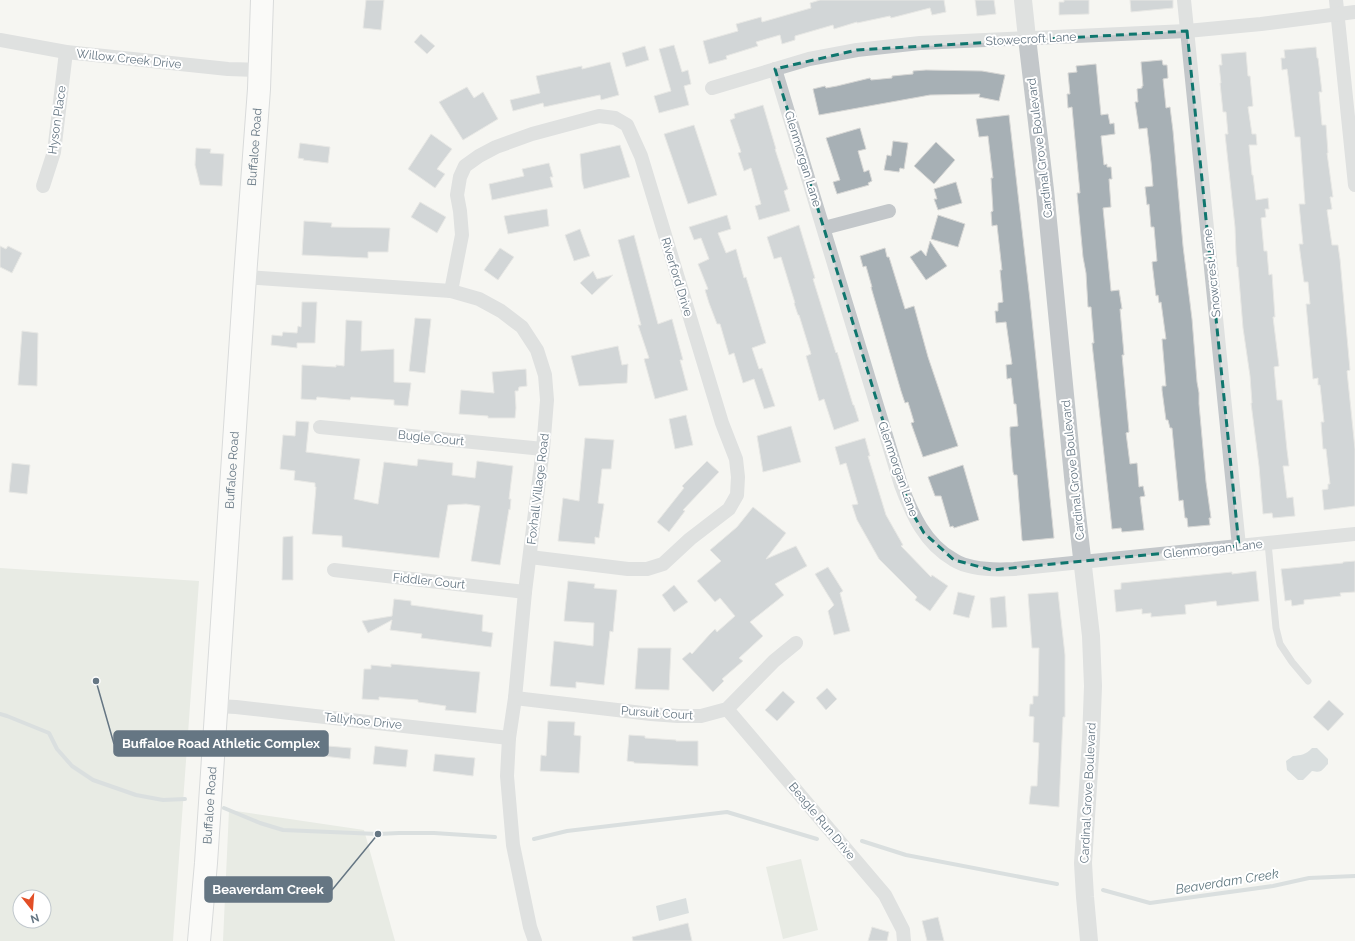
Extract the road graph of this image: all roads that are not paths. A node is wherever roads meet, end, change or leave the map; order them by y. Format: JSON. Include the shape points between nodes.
{"nodes":[{"id":1,"x":262,"y":0,"type":"edge"},
{"id":2,"x":1024,"y":0,"type":"edge"},
{"id":3,"x":1184,"y":0,"type":"edge"},
{"id":4,"x":1337,"y":7,"type":"edge"},
{"id":5,"x":1355,"y":12,"type":"edge"},
{"id":6,"x":1187,"y":31,"type":"junction"},
{"id":7,"x":1027,"y":38,"type":"junction"},
{"id":8,"x":0,"y":40,"type":"edge"},
{"id":9,"x":66,"y":52,"type":"junction"},
{"id":10,"x":775,"y":69,"type":"junction"},
{"id":11,"x":260,"y":70,"type":"junction"},
{"id":12,"x":712,"y":88,"type":"dead end"},
{"id":13,"x":43,"y":186,"type":"dead end"},
{"id":14,"x":1355,"y":186,"type":"edge"},
{"id":15,"x":889,"y":211,"type":"dead end"},
{"id":16,"x":824,"y":228,"type":"junction"},
{"id":17,"x":245,"y":278,"type":"junction"},
{"id":18,"x":451,"y":291,"type":"junction"},
{"id":19,"x":320,"y":427,"type":"dead end"},
{"id":20,"x":543,"y":449,"type":"junction"},
{"id":21,"x":1355,"y":534,"type":"edge"},
{"id":22,"x":1268,"y":543,"type":"junction"},
{"id":23,"x":1239,"y":546,"type":"junction"},
{"id":24,"x":530,"y":557,"type":"junction"},
{"id":25,"x":1083,"y":562,"type":"junction"},
{"id":26,"x":334,"y":570,"type":"dead end"},
{"id":27,"x":525,"y":592,"type":"junction"},
{"id":28,"x":796,"y":643,"type":"dead end"},
{"id":29,"x":1308,"y":681,"type":"dead end"},
{"id":30,"x":514,"y":698,"type":"junction"},
{"id":31,"x":216,"y":706,"type":"junction"},
{"id":32,"x":727,"y":709,"type":"junction"},
{"id":33,"x":509,"y":738,"type":"junction"},
{"id":34,"x":199,"y":941,"type":"edge"},
{"id":35,"x":535,"y":941,"type":"edge"},
{"id":36,"x":904,"y":941,"type":"edge"},
{"id":37,"x":1089,"y":941,"type":"edge"}],
"edges":[{"from":1,"to":11,"type":"main road","name":"Buffaloe Road"},
{"from":2,"to":7,"type":"street","name":"Cardinal Grove Boulevard"},
{"from":3,"to":6,"type":"street","name":"Snowcrest Lane"},
{"from":4,"to":5,"type":"street","name":"Stowecroft Lane"},
{"from":4,"to":6,"type":"street","name":"Stowecroft Lane","via":[[1261,24]]},
{"from":4,"to":14,"type":"street"},
{"from":6,"to":7,"type":"street","name":"Stowecroft Lane"},
{"from":6,"to":23,"type":"street","name":"Snowcrest Lane"},
{"from":7,"to":10,"type":"street","name":"Stowecroft Lane","via":[[920,43],[857,50],[809,59]]},
{"from":7,"to":25,"type":"street","name":"Cardinal Grove Boulevard"},
{"from":8,"to":9,"type":"street","name":"Willow Creek Drive"},
{"from":9,"to":11,"type":"street","name":"Willow Creek Drive"},
{"from":9,"to":13,"type":"street","name":"Hyson Place","via":[[54,152]]},
{"from":10,"to":12,"type":"street","name":"Stowecroft Lane"},
{"from":10,"to":16,"type":"street","name":"Glenmorgan Lane"},
{"from":11,"to":17,"type":"main road","name":"Buffaloe Road"},
{"from":15,"to":16,"type":"street"},
{"from":16,"to":25,"type":"street","name":"Glenmorgan Lane","via":[[901,485],[910,509],[924,533],[954,560],[992,570]]},
{"from":17,"to":18,"type":"street","name":"Foxhall Village Road"},
{"from":17,"to":31,"type":"main road","name":"Buffaloe Road"},
{"from":18,"to":20,"type":"street","name":"Foxhall Village Road","via":[[478,299],[501,311],[522,327],[537,350],[545,375],[547,400]]},
{"from":18,"to":24,"type":"street","name":"Riverford Drive","via":[[462,235],[457,195],[465,166],[496,146],[578,120],[599,116],[615,118],[628,125],[641,156],[722,423],[736,459],[737,496],[729,509],[663,564],[647,569]]},
{"from":19,"to":20,"type":"street","name":"Bugle Court"},
{"from":20,"to":24,"type":"street","name":"Foxhall Village Road"},
{"from":21,"to":22,"type":"street","name":"Glenmorgan Lane"},
{"from":22,"to":23,"type":"street","name":"Glenmorgan Lane"},
{"from":22,"to":29,"type":"lane","via":[[1276,628],[1280,644]]},
{"from":23,"to":25,"type":"street","name":"Glenmorgan Lane"},
{"from":24,"to":27,"type":"street","name":"Foxhall Village Road"},
{"from":25,"to":37,"type":"street","name":"Cardinal Grove Boulevard","via":[[1091,636],[1093,686],[1092,740],[1083,863]]},
{"from":26,"to":27,"type":"street","name":"Fiddler Court"},
{"from":27,"to":30,"type":"street","name":"Foxhall Village Road"},
{"from":28,"to":32,"type":"street","via":[[774,661]]},
{"from":30,"to":32,"type":"street","name":"Pursuit Court","via":[[678,716],[701,716]]},
{"from":30,"to":33,"type":"street","name":"Foxhall Village Road"},
{"from":31,"to":33,"type":"street","name":"Tallyhoe Drive"},
{"from":31,"to":34,"type":"main road","name":"Buffaloe Road"},
{"from":32,"to":36,"type":"street","name":"Beagle Run Drive","via":[[885,895],[903,930]]},
{"from":33,"to":35,"type":"street","name":"Foxhall Village Road","via":[[507,776],[513,845]]}]}
